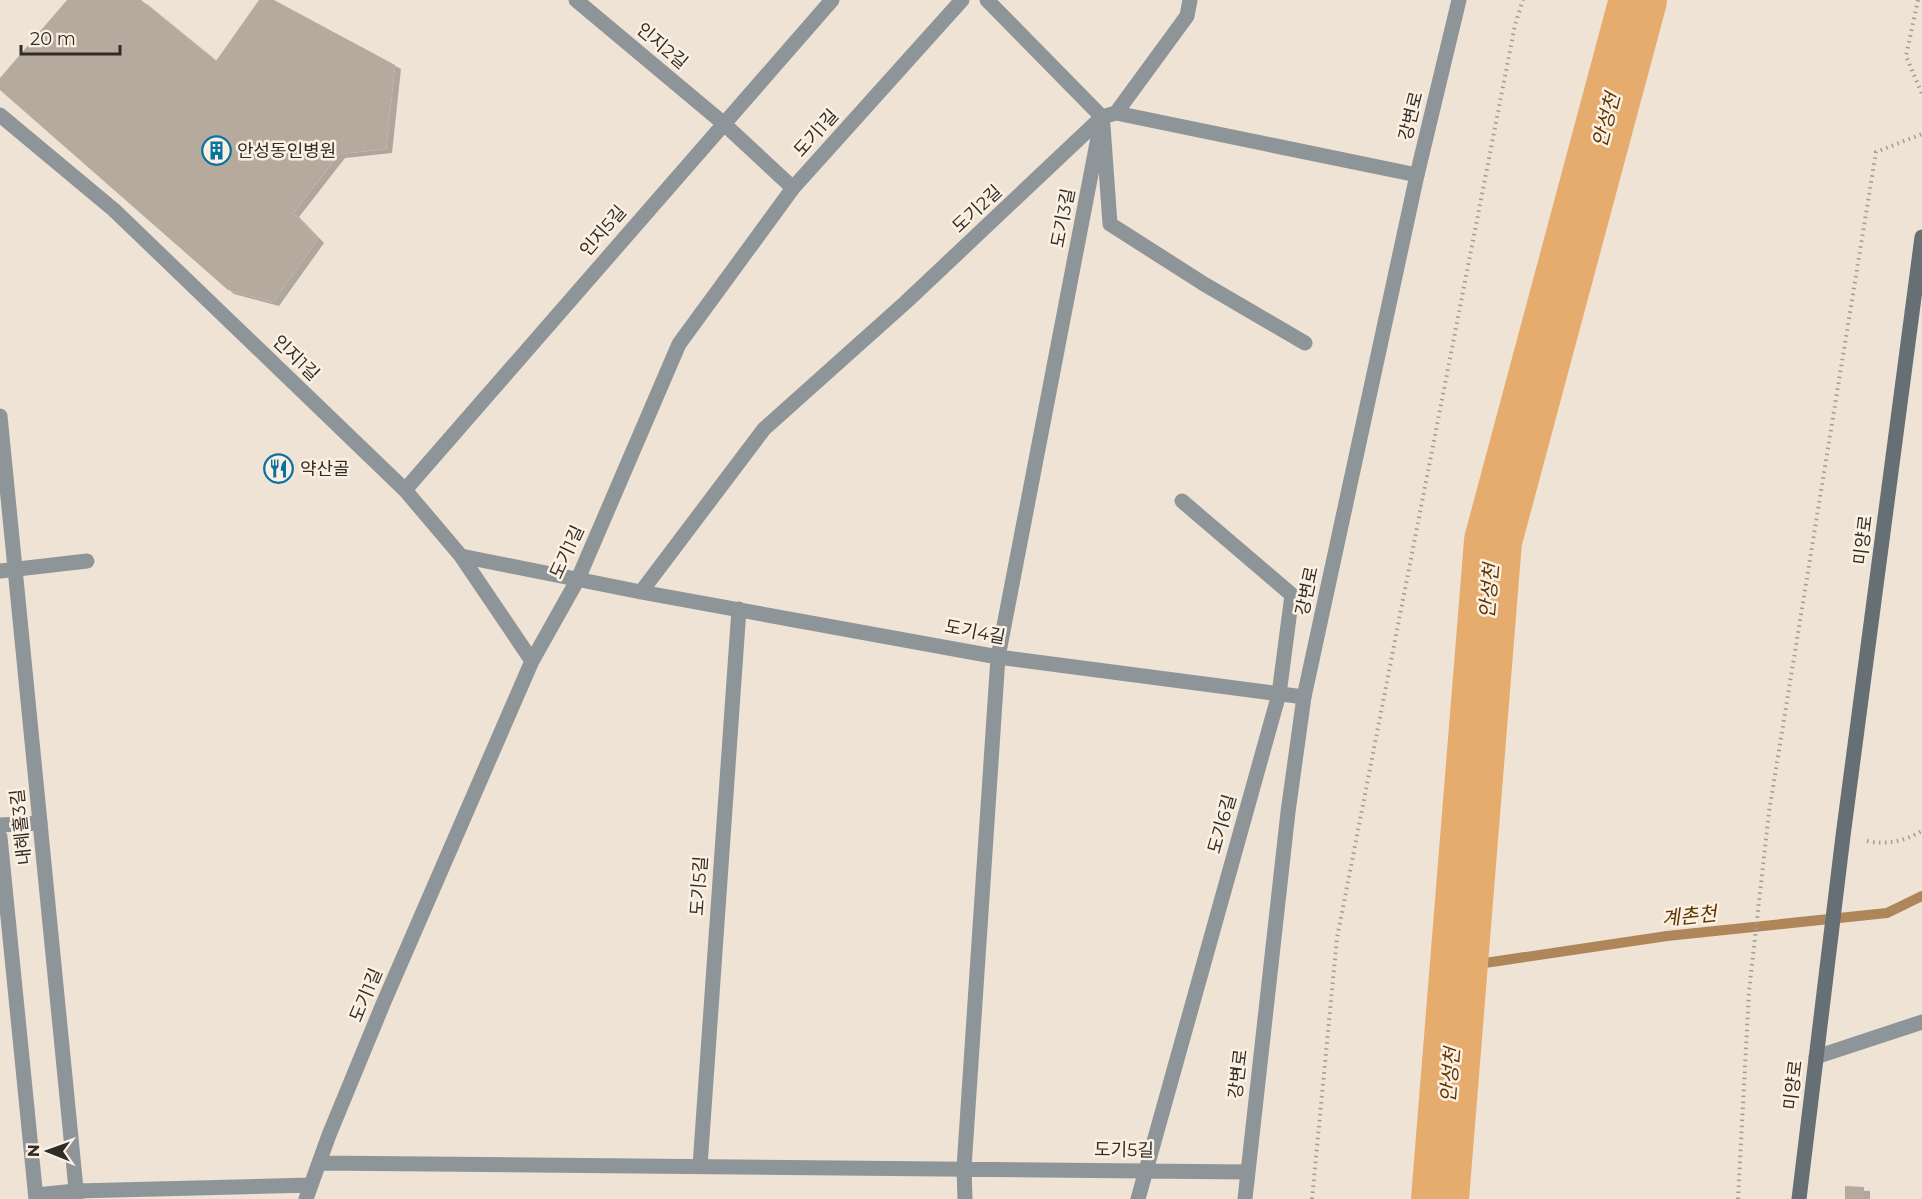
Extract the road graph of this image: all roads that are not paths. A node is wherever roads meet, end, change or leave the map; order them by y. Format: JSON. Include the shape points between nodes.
{"nodes":[{"id":1,"x":576,"y":0,"type":"edge"},
{"id":2,"x":832,"y":0,"type":"edge"},
{"id":3,"x":962,"y":0,"type":"edge"},
{"id":4,"x":987,"y":0,"type":"edge"},
{"id":5,"x":1190,"y":0,"type":"edge"},
{"id":6,"x":1459,"y":0,"type":"edge"},
{"id":7,"x":0,"y":115,"type":"edge"},
{"id":8,"x":1109,"y":115,"type":"junction"},
{"id":9,"x":723,"y":123,"type":"junction"},
{"id":10,"x":1417,"y":175,"type":"junction"},
{"id":11,"x":792,"y":188,"type":"junction"},
{"id":12,"x":1922,"y":237,"type":"edge"},
{"id":13,"x":1305,"y":343,"type":"dead end"},
{"id":14,"x":0,"y":416,"type":"edge"},
{"id":15,"x":405,"y":490,"type":"junction"},
{"id":16,"x":1182,"y":501,"type":"dead end"},
{"id":17,"x":461,"y":556,"type":"junction"},
{"id":18,"x":87,"y":561,"type":"dead end"},
{"id":19,"x":8,"y":570,"type":"edge"},
{"id":20,"x":578,"y":579,"type":"junction"},
{"id":21,"x":641,"y":592,"type":"junction"},
{"id":22,"x":739,"y":609,"type":"junction"},
{"id":23,"x":998,"y":657,"type":"junction"},
{"id":24,"x":532,"y":661,"type":"junction"},
{"id":25,"x":1279,"y":694,"type":"junction"},
{"id":26,"x":1304,"y":697,"type":"junction"},
{"id":27,"x":40,"y":823,"type":"junction"},
{"id":28,"x":0,"y":825,"type":"edge"},
{"id":29,"x":0,"y":837,"type":"edge"},
{"id":30,"x":7,"y":968,"type":"edge"},
{"id":31,"x":1922,"y":1022,"type":"edge"},
{"id":32,"x":1816,"y":1057,"type":"junction"},
{"id":33,"x":319,"y":1163,"type":"junction"},
{"id":34,"x":699,"y":1166,"type":"junction"},
{"id":35,"x":964,"y":1168,"type":"junction"},
{"id":36,"x":1144,"y":1169,"type":"junction"},
{"id":37,"x":1247,"y":1172,"type":"junction"},
{"id":38,"x":309,"y":1192,"type":"edge"},
{"id":39,"x":77,"y":1195,"type":"edge"},
{"id":40,"x":36,"y":1197,"type":"edge"},
{"id":41,"x":965,"y":1199,"type":"edge"},
{"id":42,"x":1138,"y":1199,"type":"edge"},
{"id":43,"x":1245,"y":1199,"type":"edge"},
{"id":44,"x":1799,"y":1199,"type":"edge"}],
"edges":[{"from":1,"to":9,"type":"street","name":"인지2길"},
{"from":2,"to":9,"type":"street","name":"인지5길"},
{"from":3,"to":11,"type":"street","name":"도기1길"},
{"from":4,"to":8,"type":"street"},
{"from":5,"to":8,"type":"street","name":"도기2길","via":[[1187,16]]},
{"from":6,"to":10,"type":"street","name":"강변로"},
{"from":7,"to":15,"type":"street","name":"인지1길","via":[[114,210]]},
{"from":8,"to":10,"type":"street"},
{"from":8,"to":13,"type":"street","via":[[1110,224]]},
{"from":8,"to":21,"type":"street","name":"도기2길","via":[[764,429]]},
{"from":8,"to":23,"type":"street","name":"도기3길"},
{"from":9,"to":11,"type":"street","name":"인지2길"},
{"from":9,"to":15,"type":"street","name":"인지5길"},
{"from":10,"to":26,"type":"street","name":"강변로"},
{"from":11,"to":20,"type":"street","name":"도기1길","via":[[679,344]]},
{"from":12,"to":32,"type":"main road","name":"미양로"},
{"from":14,"to":19,"type":"street","name":"내혜홀3길"},
{"from":15,"to":17,"type":"street","name":"인지1길"},
{"from":16,"to":25,"type":"street","name":"도기6길","via":[[1292,595]]},
{"from":17,"to":20,"type":"street","name":"도기4길"},
{"from":17,"to":24,"type":"street","name":"인지1길"},
{"from":18,"to":19,"type":"street"},
{"from":19,"to":27,"type":"street","name":"내혜홀3길"},
{"from":20,"to":21,"type":"street","name":"도기4길"},
{"from":20,"to":24,"type":"street","name":"도기1길"},
{"from":21,"to":22,"type":"street","name":"도기4길"},
{"from":22,"to":23,"type":"street","name":"도기4길"},
{"from":22,"to":34,"type":"street","name":"도기5길"},
{"from":23,"to":25,"type":"street","name":"도기4길"},
{"from":23,"to":35,"type":"street"},
{"from":24,"to":33,"type":"street","name":"도기1길"},
{"from":25,"to":26,"type":"street","name":"도기4길"},
{"from":25,"to":36,"type":"street","name":"도기6길"},
{"from":26,"to":37,"type":"street","name":"강변로"},
{"from":27,"to":28,"type":"street"},
{"from":27,"to":39,"type":"street","name":"내혜홀3길"},
{"from":29,"to":30,"type":"street","name":"내혜홀3길"},
{"from":30,"to":40,"type":"street","name":"내혜홀3길"},
{"from":31,"to":32,"type":"street"},
{"from":32,"to":44,"type":"main road","name":"미양로"},
{"from":33,"to":34,"type":"street","name":"도기5길"},
{"from":33,"to":38,"type":"street","name":"도기1길"},
{"from":34,"to":35,"type":"street","name":"도기5길"},
{"from":35,"to":36,"type":"street","name":"도기5길"},
{"from":35,"to":41,"type":"street"},
{"from":36,"to":37,"type":"street","name":"도기5길"},
{"from":36,"to":42,"type":"street","name":"도기6길"},
{"from":37,"to":43,"type":"street","name":"강변로"},
{"from":38,"to":39,"type":"street","name":"도기1길"},
{"from":39,"to":40,"type":"street","name":"도기1길"}]}
